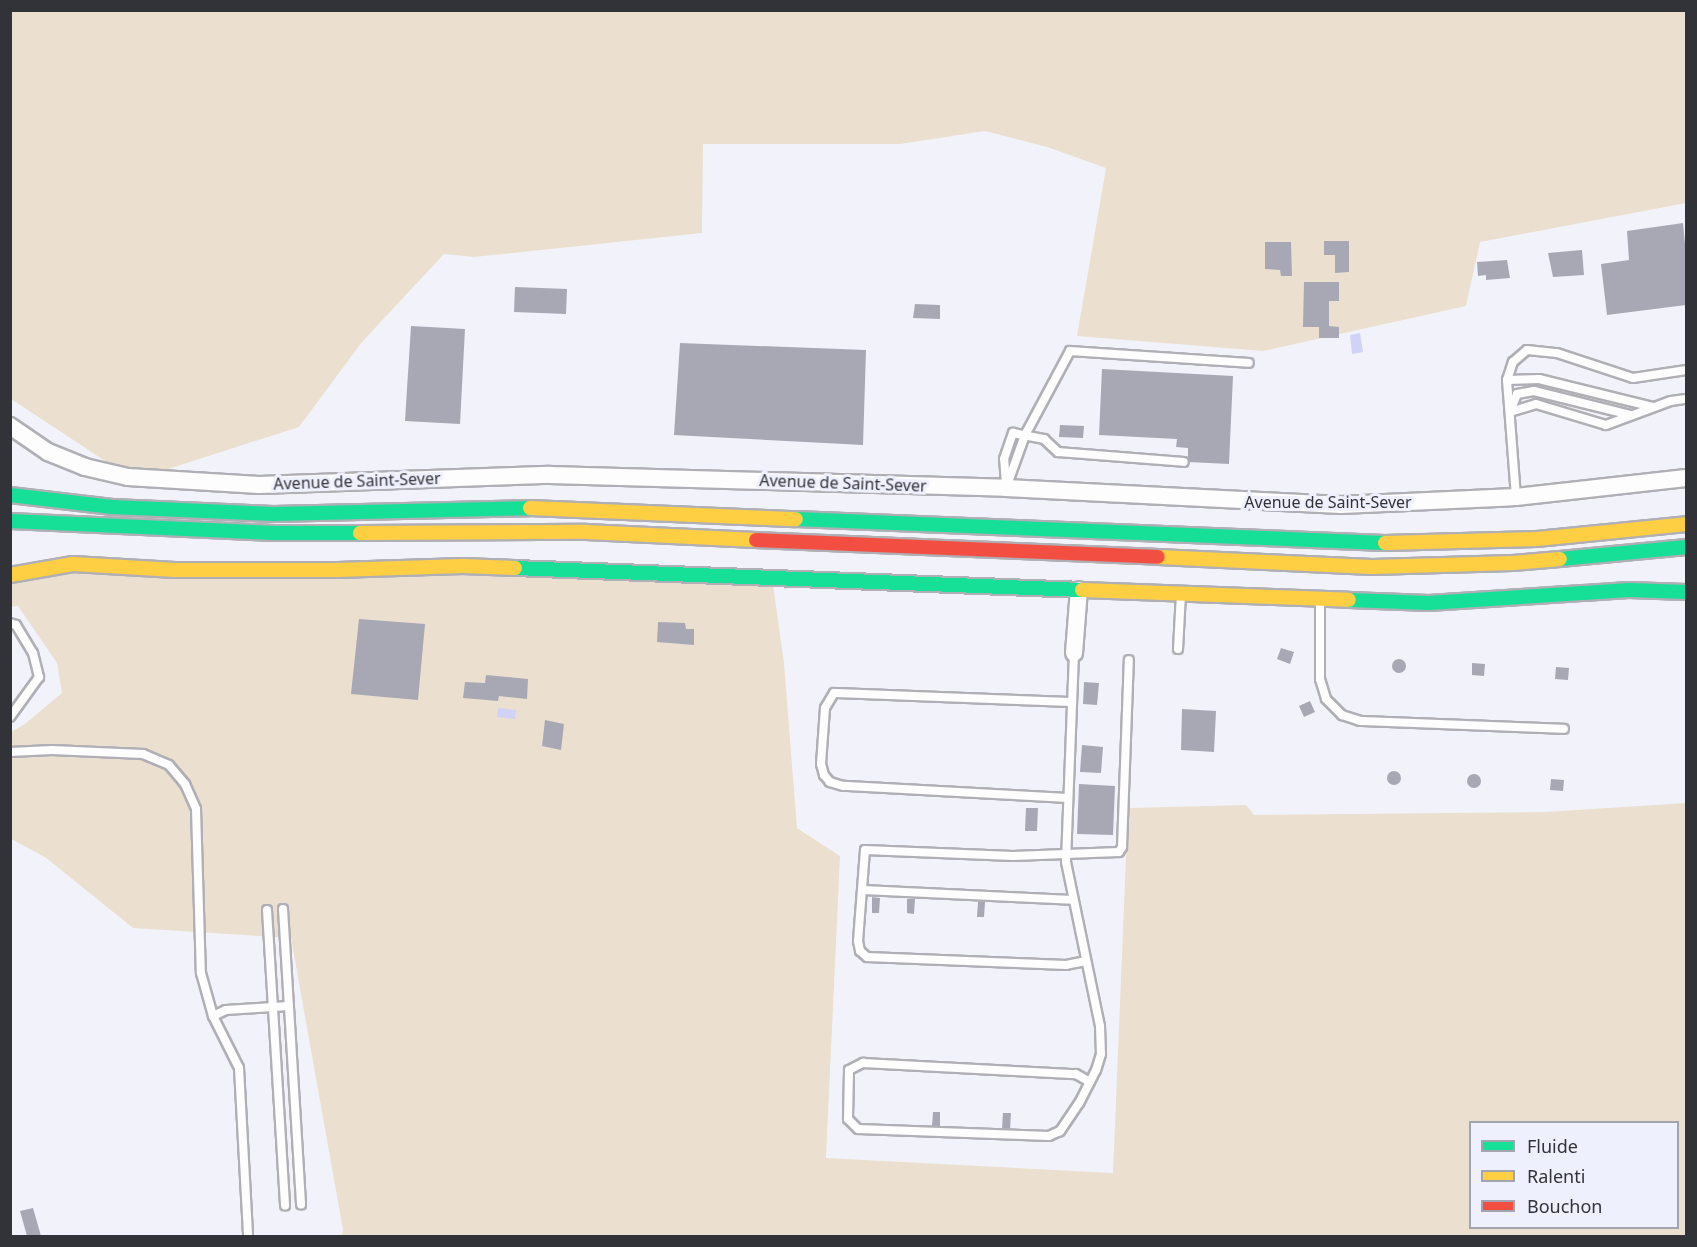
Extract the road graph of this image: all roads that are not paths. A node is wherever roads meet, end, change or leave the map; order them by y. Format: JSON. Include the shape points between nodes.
{"nodes":[{"id":1,"x":1249,"y":363,"type":"dead end"},
{"id":2,"x":1686,"y":370,"type":"edge"},
{"id":3,"x":1507,"y":380,"type":"junction"},
{"id":4,"x":1686,"y":399,"type":"edge"},
{"id":5,"x":1654,"y":407,"type":"junction"},
{"id":6,"x":1510,"y":412,"type":"junction"},
{"id":7,"x":1631,"y":415,"type":"junction"},
{"id":8,"x":10,"y":426,"type":"edge"},
{"id":9,"x":1025,"y":435,"type":"junction"},
{"id":10,"x":1184,"y":462,"type":"dead end"},
{"id":11,"x":1686,"y":478,"type":"edge"},
{"id":12,"x":1006,"y":488,"type":"junction"},
{"id":13,"x":10,"y":495,"type":"edge"},
{"id":14,"x":1516,"y":497,"type":"junction"},
{"id":15,"x":10,"y":521,"type":"edge"},
{"id":16,"x":1686,"y":524,"type":"edge"},
{"id":17,"x":1686,"y":547,"type":"edge"},
{"id":18,"x":10,"y":575,"type":"edge"},
{"id":19,"x":1079,"y":590,"type":"junction"},
{"id":20,"x":1686,"y":592,"type":"edge"},
{"id":21,"x":1181,"y":594,"type":"junction"},
{"id":22,"x":1320,"y":601,"type":"junction"},
{"id":23,"x":10,"y":623,"type":"edge"},
{"id":24,"x":1178,"y":649,"type":"dead end"},
{"id":25,"x":1074,"y":653,"type":"joint"},
{"id":26,"x":1129,"y":660,"type":"dead end"},
{"id":27,"x":1072,"y":702,"type":"junction"},
{"id":28,"x":10,"y":717,"type":"edge"},
{"id":29,"x":1564,"y":729,"type":"dead end"},
{"id":30,"x":10,"y":753,"type":"edge"},
{"id":31,"x":1068,"y":798,"type":"junction"},
{"id":32,"x":1066,"y":853,"type":"junction"},
{"id":33,"x":862,"y":890,"type":"junction"},
{"id":34,"x":1073,"y":900,"type":"junction"},
{"id":35,"x":283,"y":909,"type":"dead end"},
{"id":36,"x":267,"y":910,"type":"dead end"},
{"id":37,"x":1086,"y":961,"type":"junction"},
{"id":38,"x":289,"y":1006,"type":"junction"},
{"id":39,"x":273,"y":1007,"type":"junction"},
{"id":40,"x":213,"y":1016,"type":"junction"},
{"id":41,"x":1090,"y":1082,"type":"junction"},
{"id":42,"x":301,"y":1204,"type":"dead end"},
{"id":43,"x":285,"y":1205,"type":"dead end"},
{"id":44,"x":248,"y":1236,"type":"edge"}],
"edges":[{"from":1,"to":9,"type":"lane","via":[[1070,351]]},
{"from":2,"to":3,"type":"lane","via":[[1633,378],[1557,353],[1527,350],[1514,362]]},
{"from":3,"to":5,"type":"lane","via":[[1539,379]]},
{"from":3,"to":6,"type":"lane"},
{"from":4,"to":5,"type":"lane"},
{"from":5,"to":7,"type":"lane"},
{"from":6,"to":7,"type":"lane","via":[[1536,404],[1606,424]]},
{"from":6,"to":7,"type":"lane","via":[[1517,394],[1534,392]]},
{"from":6,"to":14,"type":"lane"},
{"from":8,"to":12,"type":"street","name":"Avenue de Saint-Sever","via":[[48,452],[85,467],[160,480],[259,485],[550,475]]},
{"from":9,"to":10,"type":"lane","via":[[1044,439],[1058,453]]},
{"from":9,"to":12,"type":"lane"},
{"from":11,"to":14,"type":"street","name":"Avenue de Saint-Sever"},
{"from":12,"to":14,"type":"street","name":"Avenue de Saint-Sever","via":[[1341,505]]},
{"from":13,"to":16,"type":"main road","via":[[111,507],[273,514],[521,508],[1365,543],[1537,539]]},
{"from":15,"to":17,"type":"main road","via":[[274,533],[586,532],[1372,567],[1513,563]]},
{"from":18,"to":19,"type":"main road","via":[[73,564],[175,570],[463,566]]},
{"from":19,"to":21,"type":"main road"},
{"from":19,"to":25,"type":"street"},
{"from":20,"to":22,"type":"main road","via":[[1629,590],[1429,603]]},
{"from":21,"to":22,"type":"main road"},
{"from":21,"to":24,"type":"lane"},
{"from":22,"to":29,"type":"lane","via":[[1320,679],[1326,699],[1342,715],[1360,721]]},
{"from":23,"to":28,"type":"lane","via":[[33,652],[39,677]]},
{"from":25,"to":27,"type":"lane"},
{"from":26,"to":32,"type":"lane","via":[[1122,847],[1111,854]]},
{"from":27,"to":31,"type":"lane"},
{"from":27,"to":31,"type":"lane","via":[[834,693],[825,708],[821,764],[830,782],[843,786]]},
{"from":30,"to":40,"type":"lane","via":[[52,750],[143,754],[169,765],[185,784],[196,809],[201,973]]},
{"from":31,"to":32,"type":"lane"},
{"from":32,"to":33,"type":"lane","via":[[1013,856],[865,850]]},
{"from":32,"to":34,"type":"lane"},
{"from":33,"to":34,"type":"lane"},
{"from":33,"to":37,"type":"lane","via":[[858,941],[860,951],[867,957],[1066,965]]},
{"from":34,"to":37,"type":"lane"},
{"from":35,"to":38,"type":"lane"},
{"from":36,"to":39,"type":"lane"},
{"from":37,"to":41,"type":"lane","via":[[1102,1040]]},
{"from":38,"to":39,"type":"lane"},
{"from":38,"to":42,"type":"lane"},
{"from":39,"to":40,"type":"lane","via":[[226,1010]]},
{"from":39,"to":43,"type":"lane"},
{"from":40,"to":44,"type":"lane","via":[[239,1068]]},
{"from":41,"to":41,"type":"lane","via":[[1060,1131],[1050,1136],[858,1129],[848,1119],[849,1070],[863,1063],[1076,1074]]}]}
